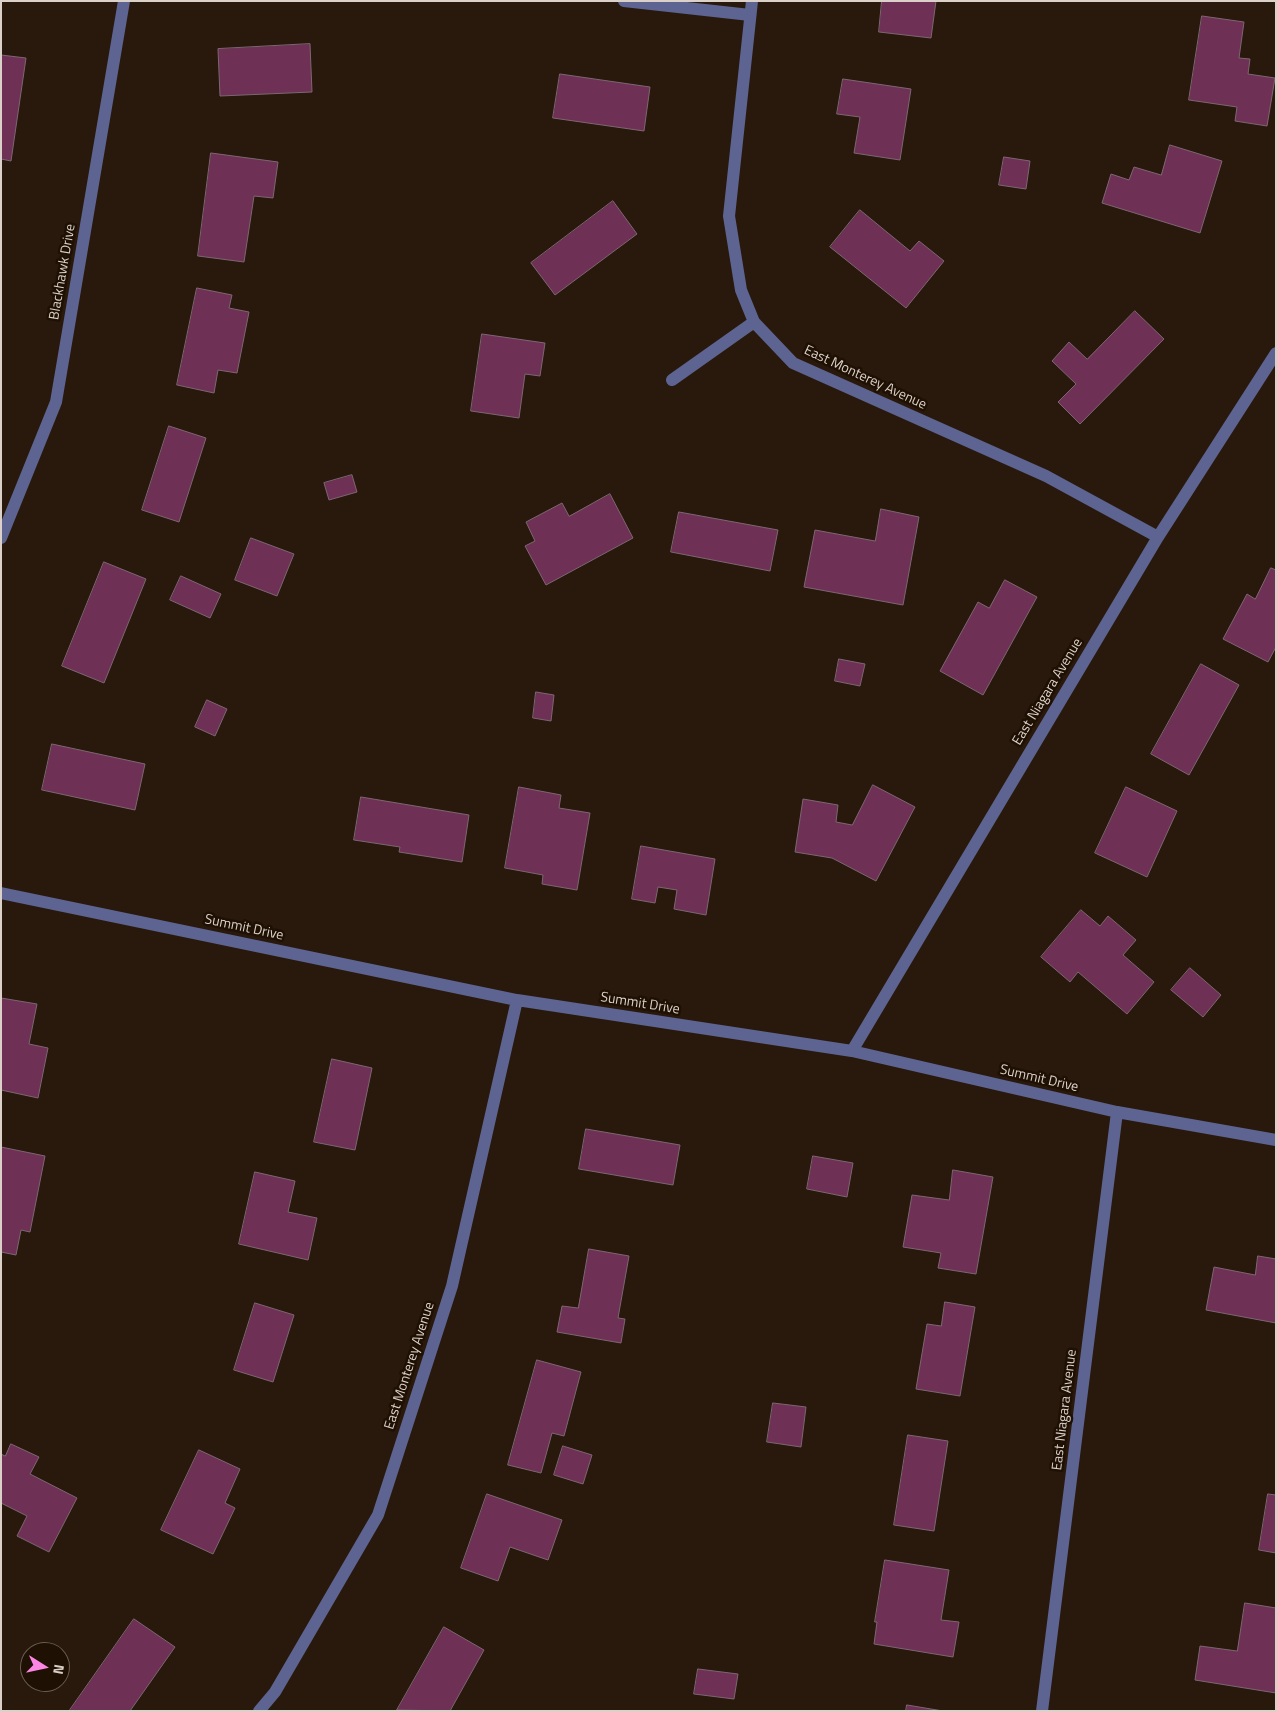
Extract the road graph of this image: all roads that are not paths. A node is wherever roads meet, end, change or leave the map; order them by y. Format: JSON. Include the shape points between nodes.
{"nodes":[{"id":1,"x":124,"y":1,"type":"edge"},
{"id":2,"x":624,"y":1,"type":"edge"},
{"id":3,"x":752,"y":1,"type":"edge"},
{"id":4,"x":750,"y":15,"type":"junction"},
{"id":5,"x":754,"y":322,"type":"junction"},
{"id":6,"x":1276,"y":353,"type":"edge"},
{"id":7,"x":672,"y":380,"type":"dead end"},
{"id":8,"x":1158,"y":537,"type":"junction"},
{"id":9,"x":1,"y":538,"type":"edge"},
{"id":10,"x":1,"y":893,"type":"edge"},
{"id":11,"x":517,"y":1000,"type":"junction"},
{"id":12,"x":852,"y":1051,"type":"junction"},
{"id":13,"x":1117,"y":1112,"type":"junction"},
{"id":14,"x":1276,"y":1140,"type":"edge"},
{"id":15,"x":259,"y":1711,"type":"edge"},
{"id":16,"x":1042,"y":1711,"type":"edge"}],
"edges":[{"from":1,"to":9,"type":"street","name":"Blackhawk Drive","via":[[56,402]]},
{"from":2,"to":4,"type":"street"},
{"from":3,"to":4,"type":"street","name":"East Monterey Avenue"},
{"from":4,"to":5,"type":"street","name":"East Monterey Avenue","via":[[729,216],[741,290]]},
{"from":5,"to":7,"type":"street"},
{"from":5,"to":8,"type":"street","name":"East Monterey Avenue","via":[[793,363],[1046,476]]},
{"from":6,"to":8,"type":"street","name":"East Niagara Avenue"},
{"from":8,"to":12,"type":"street","name":"East Niagara Avenue"},
{"from":10,"to":11,"type":"street","name":"Summit Drive"},
{"from":11,"to":12,"type":"street","name":"Summit Drive"},
{"from":11,"to":15,"type":"street","name":"East Monterey Avenue","via":[[452,1286],[378,1515],[275,1692]]},
{"from":12,"to":13,"type":"street","name":"Summit Drive"},
{"from":13,"to":14,"type":"street","name":"Summit Drive"},
{"from":13,"to":16,"type":"street","name":"East Niagara Avenue"}]}
